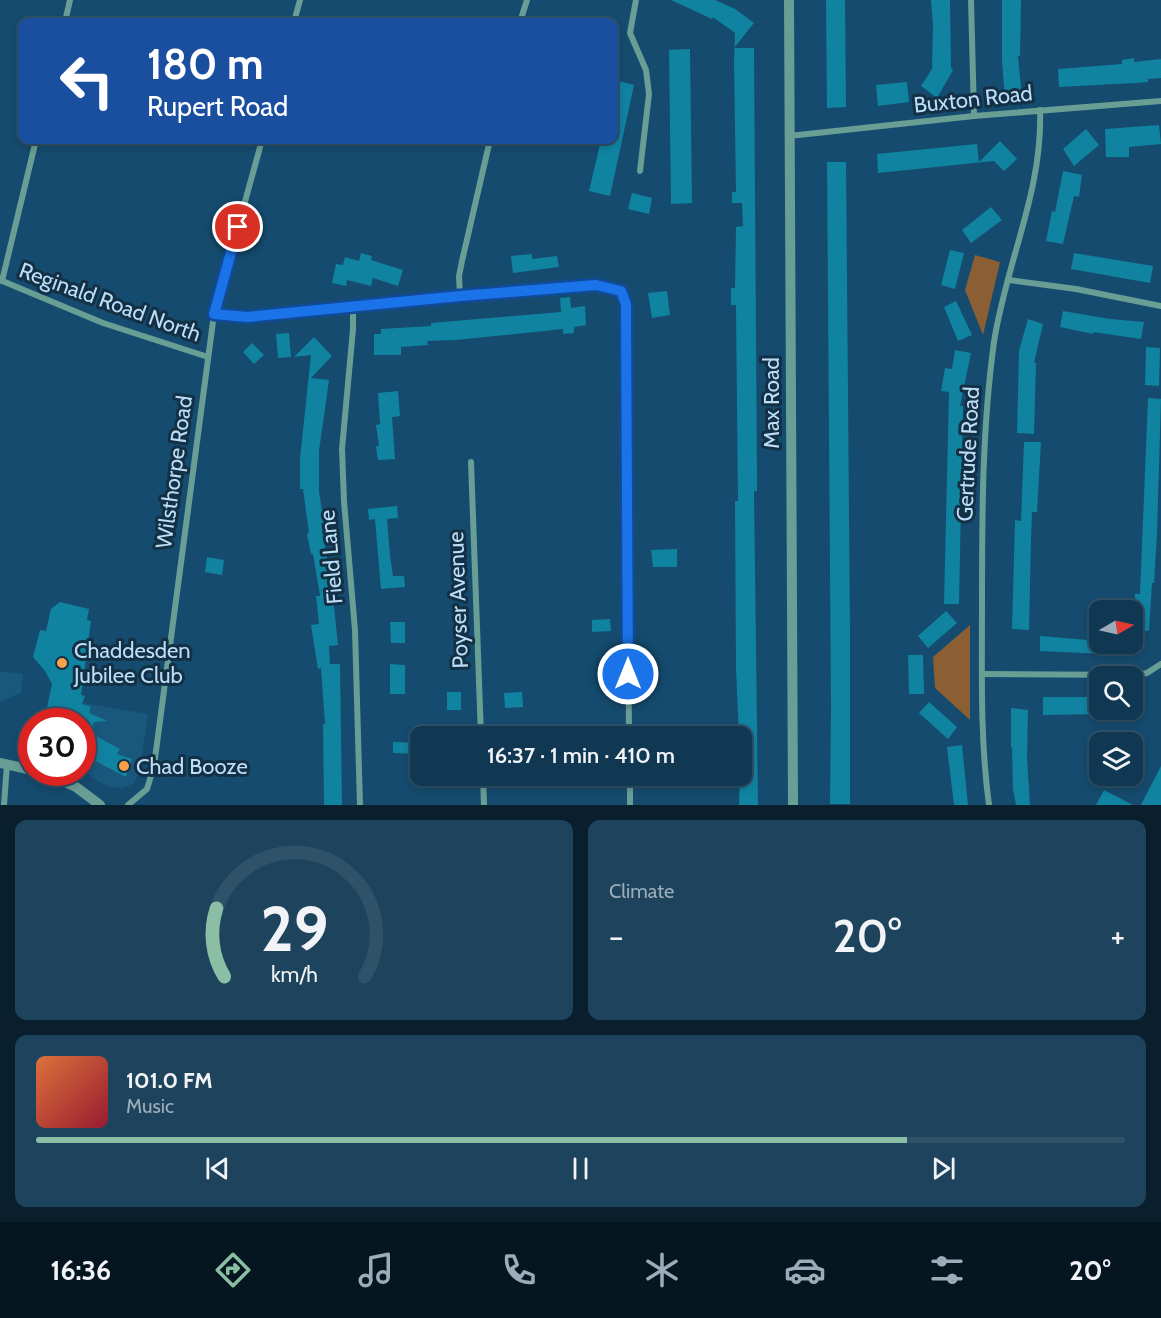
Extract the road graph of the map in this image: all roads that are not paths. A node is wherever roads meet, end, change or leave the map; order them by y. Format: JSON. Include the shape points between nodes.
{"nodes":[{"id":1,"x":70,"y":0,"type":"edge"},
{"id":2,"x":300,"y":0,"type":"edge"},
{"id":3,"x":526,"y":0,"type":"edge"},
{"id":4,"x":636,"y":0,"type":"edge"},
{"id":5,"x":789,"y":0,"type":"edge"},
{"id":6,"x":971,"y":0,"type":"edge"},
{"id":7,"x":66,"y":18,"type":"edge"},
{"id":8,"x":295,"y":18,"type":"edge"},
{"id":9,"x":521,"y":18,"type":"edge"},
{"id":10,"x":1161,"y":101,"type":"edge"},
{"id":11,"x":1040,"y":110,"type":"junction"},
{"id":12,"x":974,"y":116,"type":"junction"},
{"id":13,"x":789,"y":135,"type":"junction"},
{"id":14,"x":35,"y":144,"type":"edge"},
{"id":15,"x":261,"y":144,"type":"edge"},
{"id":16,"x":489,"y":144,"type":"edge"},
{"id":17,"x":640,"y":171,"type":"dead end"},
{"id":18,"x":1009,"y":280,"type":"junction"},
{"id":19,"x":1,"y":281,"type":"edge"},
{"id":20,"x":460,"y":296,"type":"junction"},
{"id":21,"x":353,"y":306,"type":"junction"},
{"id":22,"x":1161,"y":306,"type":"edge"},
{"id":23,"x":214,"y":314,"type":"junction"},
{"id":24,"x":208,"y":357,"type":"junction"},
{"id":25,"x":471,"y":462,"type":"dead end"},
{"id":26,"x":1161,"y":663,"type":"edge"},
{"id":27,"x":982,"y":674,"type":"junction"},
{"id":28,"x":481,"y":726,"type":"edge"},
{"id":29,"x":629,"y":726,"type":"edge"},
{"id":30,"x":4,"y":763,"type":"edge"},
{"id":31,"x":72,"y":786,"type":"edge"},
{"id":32,"x":483,"y":786,"type":"edge"},
{"id":33,"x":630,"y":786,"type":"edge"},
{"id":34,"x":4,"y":805,"type":"edge"},
{"id":35,"x":100,"y":805,"type":"edge"},
{"id":36,"x":128,"y":805,"type":"edge"},
{"id":37,"x":360,"y":805,"type":"edge"},
{"id":38,"x":484,"y":805,"type":"edge"},
{"id":39,"x":630,"y":805,"type":"edge"},
{"id":40,"x":793,"y":805,"type":"edge"},
{"id":41,"x":989,"y":805,"type":"edge"}],
"edges":[{"from":1,"to":7,"type":"street"},
{"from":2,"to":8,"type":"street"},
{"from":3,"to":9,"type":"street"},
{"from":4,"to":17,"type":"street","via":[[630,33],[646,70],[649,94]]},
{"from":5,"to":13,"type":"street","name":"Max Road"},
{"from":6,"to":12,"type":"street"},
{"from":10,"to":11,"type":"street","name":"Buxton Road"},
{"from":11,"to":12,"type":"street","name":"Buxton Road"},
{"from":11,"to":18,"type":"street","name":"Gertrude Road","via":[[1041,138],[1034,183]]},
{"from":12,"to":13,"type":"street","name":"Buxton Road"},
{"from":13,"to":40,"type":"street","name":"Max Road"},
{"from":14,"to":19,"type":"street"},
{"from":15,"to":23,"type":"street","name":"Wilsthorpe Road"},
{"from":16,"to":20,"type":"street","via":[[459,276]]},
{"from":18,"to":22,"type":"street"},
{"from":18,"to":27,"type":"street","name":"Gertrude Road","via":[[995,339],[987,408]]},
{"from":19,"to":24,"type":"street","name":"Reginald Road North","via":[[103,322]]},
{"from":20,"to":21,"type":"street"},
{"from":20,"to":29,"type":"street","via":[[596,285],[621,291],[626,304]]},
{"from":21,"to":23,"type":"street","via":[[247,317]]},
{"from":21,"to":37,"type":"street","name":"Field Lane","via":[[342,449],[355,630]]},
{"from":23,"to":24,"type":"street","name":"Wilsthorpe Road"},
{"from":24,"to":36,"type":"street","name":"Wilsthorpe Road","via":[[154,766],[147,789]]},
{"from":25,"to":28,"type":"street","name":"Poyser Avenue"},
{"from":26,"to":27,"type":"street","via":[[1137,675]]},
{"from":27,"to":41,"type":"street","name":"Gertrude Road"},
{"from":30,"to":34,"type":"street"},
{"from":31,"to":35,"type":"street"},
{"from":32,"to":38,"type":"street"},
{"from":33,"to":39,"type":"street"}]}
